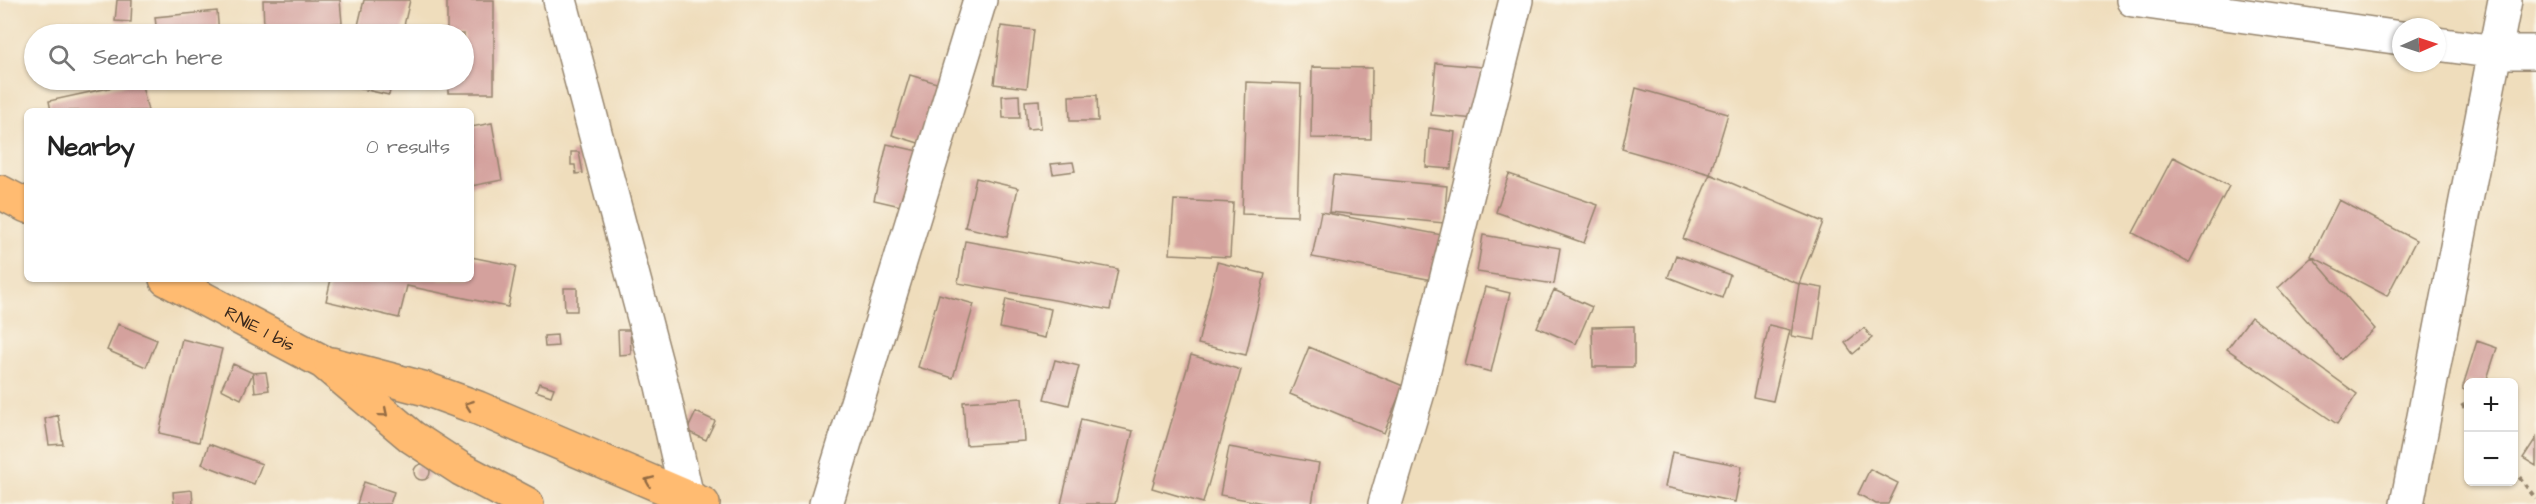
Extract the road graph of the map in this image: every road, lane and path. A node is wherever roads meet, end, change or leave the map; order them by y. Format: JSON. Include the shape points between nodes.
{"nodes":[{"id":1,"x":560,"y":0,"type":"edge"},
{"id":2,"x":980,"y":0,"type":"edge"},
{"id":3,"x":1516,"y":0,"type":"edge"},
{"id":4,"x":2133,"y":0,"type":"edge"},
{"id":5,"x":2505,"y":0,"type":"edge"},
{"id":6,"x":2392,"y":37,"type":"edge"},
{"id":7,"x":2446,"y":45,"type":"edge"},
{"id":8,"x":2496,"y":52,"type":"junction"},
{"id":9,"x":2536,"y":52,"type":"edge"},
{"id":10,"x":0,"y":192,"type":"edge"},
{"id":11,"x":24,"y":204,"type":"edge"},
{"id":12,"x":172,"y":282,"type":"edge"},
{"id":13,"x":323,"y":362,"type":"junction"},
{"id":14,"x":2518,"y":475,"type":"edge"},
{"id":15,"x":2536,"y":499,"type":"edge"},
{"id":16,"x":695,"y":500,"type":"edge"},
{"id":17,"x":527,"y":504,"type":"edge"},
{"id":18,"x":826,"y":504,"type":"edge"},
{"id":19,"x":1385,"y":504,"type":"edge"},
{"id":20,"x":2407,"y":504,"type":"edge"}],
"edges":[{"from":1,"to":16,"type":"street"},
{"from":2,"to":18,"type":"street"},
{"from":3,"to":19,"type":"street","via":[[1419,389]]},
{"from":4,"to":6,"type":"street"},
{"from":5,"to":8,"type":"street"},
{"from":7,"to":8,"type":"street"},
{"from":8,"to":9,"type":"street"},
{"from":8,"to":20,"type":"street"},
{"from":10,"to":11,"type":"main road"},
{"from":12,"to":13,"type":"main road","name":"RNIE 1 bis"},
{"from":16,"to":13,"type":"main road","one_way":true,"via":[[426,389]]},
{"from":13,"to":17,"type":"main road","one_way":true,"via":[[412,437]]},
{"from":14,"to":15,"type":"path"}]}
